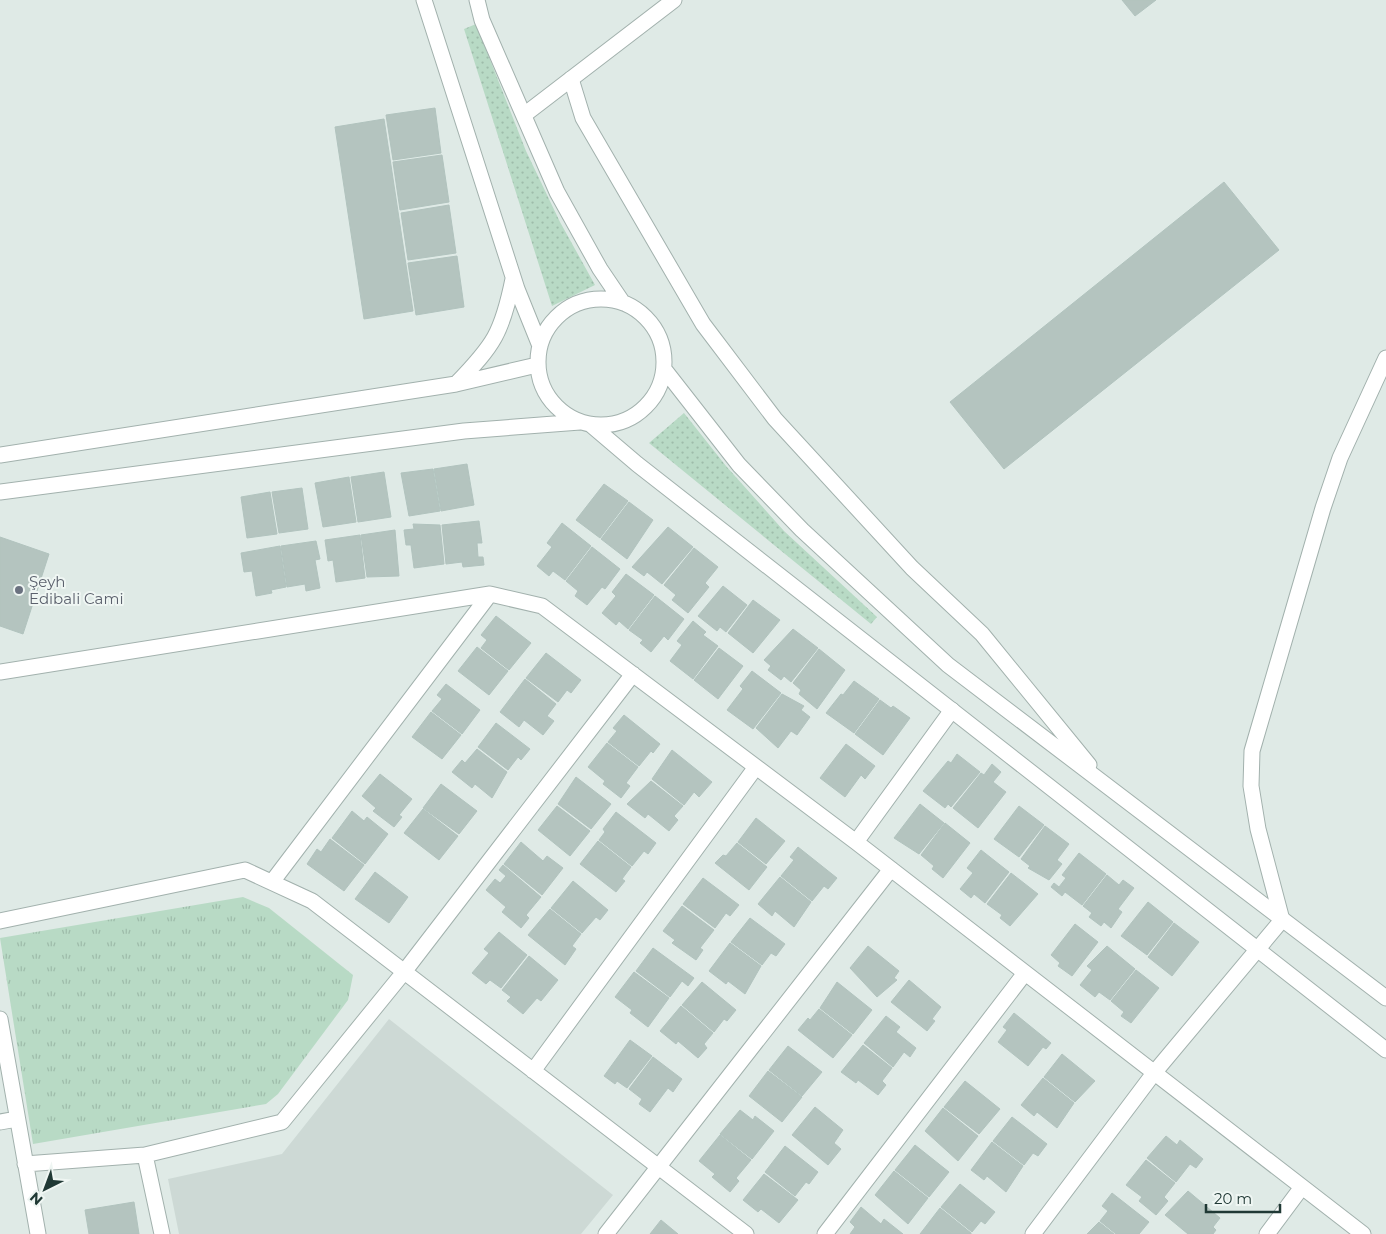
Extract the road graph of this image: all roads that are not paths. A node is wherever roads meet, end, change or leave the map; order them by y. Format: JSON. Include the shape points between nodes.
{"nodes":[{"id":1,"x":424,"y":0,"type":"edge"},
{"id":2,"x":477,"y":0,"type":"edge"},
{"id":3,"x":674,"y":0,"type":"edge"},
{"id":4,"x":571,"y":79,"type":"junction"},
{"id":5,"x":524,"y":115,"type":"junction"},
{"id":6,"x":513,"y":278,"type":"junction"},
{"id":7,"x":622,"y":303,"type":"junction"},
{"id":8,"x":540,"y":346,"type":"junction"},
{"id":9,"x":1386,"y":358,"type":"edge"},
{"id":10,"x":537,"y":365,"type":"junction"},
{"id":11,"x":664,"y":369,"type":"junction"},
{"id":12,"x":456,"y":384,"type":"junction"},
{"id":13,"x":585,"y":423,"type":"junction"},
{"id":14,"x":0,"y":455,"type":"edge"},
{"id":15,"x":0,"y":492,"type":"edge"},
{"id":16,"x":490,"y":594,"type":"junction"},
{"id":17,"x":0,"y":672,"type":"edge"},
{"id":18,"x":633,"y":674,"type":"junction"},
{"id":19,"x":952,"y":710,"type":"junction"},
{"id":20,"x":756,"y":767,"type":"junction"},
{"id":21,"x":1104,"y":784,"type":"junction"},
{"id":22,"x":856,"y":842,"type":"junction"},
{"id":23,"x":892,"y":869,"type":"junction"},
{"id":24,"x":272,"y":882,"type":"junction"},
{"id":25,"x":1282,"y":920,"type":"junction"},
{"id":26,"x":0,"y":922,"type":"edge"},
{"id":27,"x":1257,"y":948,"type":"junction"},
{"id":28,"x":404,"y":972,"type":"junction"},
{"id":29,"x":1025,"y":973,"type":"junction"},
{"id":30,"x":1386,"y":998,"type":"edge"},
{"id":31,"x":0,"y":1019,"type":"edge"},
{"id":32,"x":1386,"y":1050,"type":"edge"},
{"id":33,"x":533,"y":1071,"type":"junction"},
{"id":34,"x":1154,"y":1073,"type":"junction"},
{"id":35,"x":17,"y":1119,"type":"junction"},
{"id":36,"x":0,"y":1122,"type":"edge"},
{"id":37,"x":145,"y":1154,"type":"junction"},
{"id":38,"x":26,"y":1164,"type":"junction"},
{"id":39,"x":658,"y":1167,"type":"junction"},
{"id":40,"x":1302,"y":1187,"type":"junction"},
{"id":41,"x":38,"y":1234,"type":"edge"},
{"id":42,"x":162,"y":1234,"type":"edge"},
{"id":43,"x":606,"y":1234,"type":"edge"},
{"id":44,"x":746,"y":1234,"type":"edge"},
{"id":45,"x":824,"y":1234,"type":"edge"},
{"id":46,"x":1033,"y":1234,"type":"edge"},
{"id":47,"x":1267,"y":1234,"type":"edge"},
{"id":48,"x":1363,"y":1234,"type":"edge"}],
"edges":[{"from":1,"to":6,"type":"street"},
{"from":2,"to":5,"type":"street","via":[[482,20]]},
{"from":3,"to":4,"type":"street"},
{"from":4,"to":5,"type":"street"},
{"from":4,"to":21,"type":"street","via":[[583,118],[721,348],[775,419],[832,482],[912,568],[982,634]]},
{"from":5,"to":7,"type":"street","via":[[557,192]]},
{"from":6,"to":8,"type":"street"},
{"from":6,"to":12,"type":"street","via":[[498,334]]},
{"from":7,"to":8,"type":"street","via":[[593,299],[575,304],[559,314],[547,328]]},
{"from":7,"to":11,"type":"street","via":[[645,317],[657,332],[664,350]]},
{"from":8,"to":10,"type":"street"},
{"from":9,"to":25,"type":"street","via":[[1340,458],[1252,751],[1251,786],[1258,829]]},
{"from":10,"to":12,"type":"street"},
{"from":10,"to":13,"type":"street","via":[[541,383],[550,400],[563,413]]},
{"from":11,"to":13,"type":"street","via":[[660,388],[635,416],[618,424],[599,426]]},
{"from":11,"to":21,"type":"street","via":[[739,465],[809,536],[948,665]]},
{"from":12,"to":14,"type":"street"},
{"from":13,"to":15,"type":"street","via":[[464,431]]},
{"from":13,"to":19,"type":"street"},
{"from":16,"to":17,"type":"street"},
{"from":16,"to":18,"type":"street","via":[[542,606]]},
{"from":16,"to":24,"type":"street"},
{"from":18,"to":20,"type":"street"},
{"from":18,"to":28,"type":"street"},
{"from":19,"to":22,"type":"street"},
{"from":19,"to":27,"type":"street"},
{"from":20,"to":22,"type":"street"},
{"from":20,"to":33,"type":"street"},
{"from":21,"to":25,"type":"street"},
{"from":22,"to":23,"type":"street"},
{"from":23,"to":29,"type":"street"},
{"from":23,"to":39,"type":"street"},
{"from":24,"to":26,"type":"street","via":[[245,870]]},
{"from":24,"to":28,"type":"street","via":[[312,901]]},
{"from":25,"to":27,"type":"street"},
{"from":25,"to":30,"type":"street"},
{"from":27,"to":32,"type":"street"},
{"from":27,"to":34,"type":"street"},
{"from":28,"to":33,"type":"street"},
{"from":28,"to":37,"type":"street","via":[[282,1122]]},
{"from":29,"to":34,"type":"street"},
{"from":29,"to":45,"type":"street"},
{"from":31,"to":35,"type":"street"},
{"from":33,"to":39,"type":"street"},
{"from":34,"to":40,"type":"street"},
{"from":34,"to":46,"type":"street"},
{"from":35,"to":36,"type":"street"},
{"from":35,"to":38,"type":"street"},
{"from":37,"to":38,"type":"street"},
{"from":37,"to":42,"type":"street"},
{"from":38,"to":41,"type":"street"},
{"from":39,"to":43,"type":"street"},
{"from":39,"to":44,"type":"street"},
{"from":40,"to":47,"type":"street"},
{"from":40,"to":48,"type":"street"}]}
